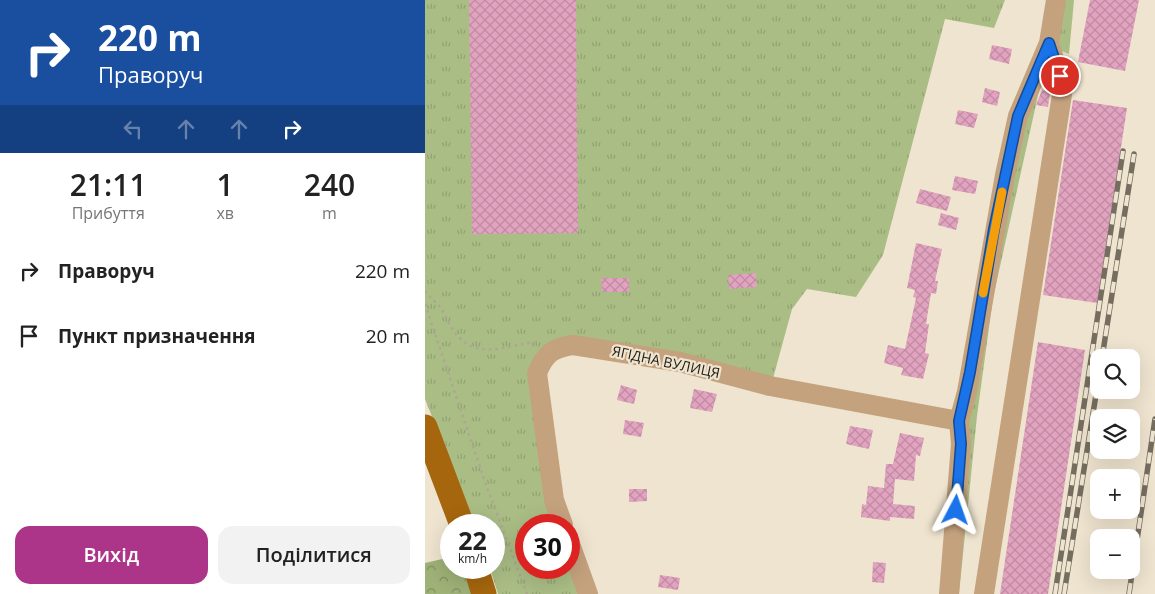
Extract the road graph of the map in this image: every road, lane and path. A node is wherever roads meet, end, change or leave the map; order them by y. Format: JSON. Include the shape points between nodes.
{"nodes":[{"id":1,"x":1057,"y":0,"type":"edge"},
{"id":2,"x":1049,"y":43,"type":"junction"},
{"id":3,"x":425,"y":291,"type":"edge"},
{"id":4,"x":425,"y":304,"type":"edge"},
{"id":5,"x":540,"y":341,"type":"dead end"},
{"id":6,"x":959,"y":421,"type":"junction"},
{"id":7,"x":425,"y":427,"type":"edge"},
{"id":8,"x":458,"y":514,"type":"edge"},
{"id":9,"x":559,"y":514,"type":"edge"},
{"id":10,"x":580,"y":571,"type":"edge"},
{"id":11,"x":479,"y":579,"type":"edge"},
{"id":12,"x":484,"y":594,"type":"edge"},
{"id":13,"x":527,"y":594,"type":"edge"},
{"id":14,"x":588,"y":594,"type":"edge"},
{"id":15,"x":949,"y":594,"type":"edge"},
{"id":16,"x":985,"y":594,"type":"edge"}],
"edges":[{"from":1,"to":2,"type":"street"},
{"from":2,"to":6,"type":"street","via":[[1018,116]]},
{"from":2,"to":16,"type":"street","via":[[1063,88]]},
{"from":3,"to":5,"type":"path","via":[[466,344],[497,350],[517,343]]},
{"from":4,"to":13,"type":"path"},
{"from":6,"to":9,"type":"street","name":"ЯГІДНА ВУЛИЦЯ","via":[[771,386],[680,362],[573,345],[562,347],[544,356],[537,373]]},
{"from":6,"to":15,"type":"street","via":[[961,444]]},
{"from":7,"to":8,"type":"main road"},
{"from":10,"to":14,"type":"street"},
{"from":11,"to":12,"type":"main road"}]}
